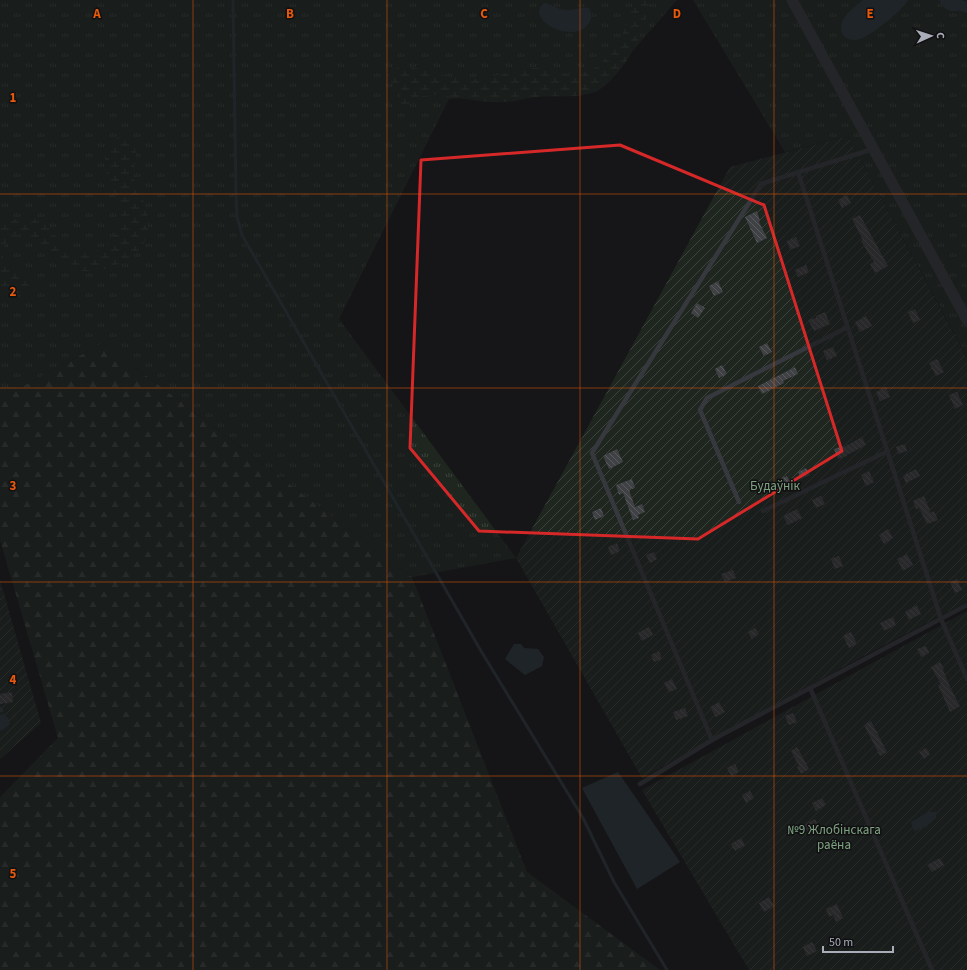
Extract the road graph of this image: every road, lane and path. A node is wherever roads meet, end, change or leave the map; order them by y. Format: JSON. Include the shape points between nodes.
{"nodes":[{"id":1,"x":792,"y":0,"type":"edge"},
{"id":2,"x":873,"y":149,"type":"junction"},
{"id":3,"x":798,"y":172,"type":"junction"},
{"id":4,"x":967,"y":320,"type":"edge"},
{"id":5,"x":848,"y":327,"type":"junction"},
{"id":6,"x":888,"y":451,"type":"junction"},
{"id":7,"x":739,"y":502,"type":"dead end"},
{"id":8,"x":763,"y":511,"type":"dead end"},
{"id":9,"x":967,"y":605,"type":"edge"},
{"id":10,"x":941,"y":619,"type":"junction"},
{"id":11,"x":967,"y":678,"type":"edge"},
{"id":12,"x":810,"y":688,"type":"junction"},
{"id":13,"x":712,"y":740,"type":"junction"},
{"id":14,"x":640,"y":784,"type":"dead end"},
{"id":15,"x":932,"y":970,"type":"edge"}],
"edges":[{"from":1,"to":2,"type":"street"},
{"from":2,"to":3,"type":"lane"},
{"from":2,"to":4,"type":"street"},
{"from":3,"to":5,"type":"lane"},
{"from":3,"to":13,"type":"lane","via":[[761,184],[592,453]]},
{"from":5,"to":6,"type":"lane"},
{"from":5,"to":7,"type":"lane","via":[[707,398],[700,410]]},
{"from":6,"to":8,"type":"lane"},
{"from":6,"to":10,"type":"lane"},
{"from":9,"to":10,"type":"lane"},
{"from":10,"to":11,"type":"lane"},
{"from":10,"to":12,"type":"lane"},
{"from":12,"to":13,"type":"lane"},
{"from":12,"to":15,"type":"lane"},
{"from":13,"to":14,"type":"lane"}]}
